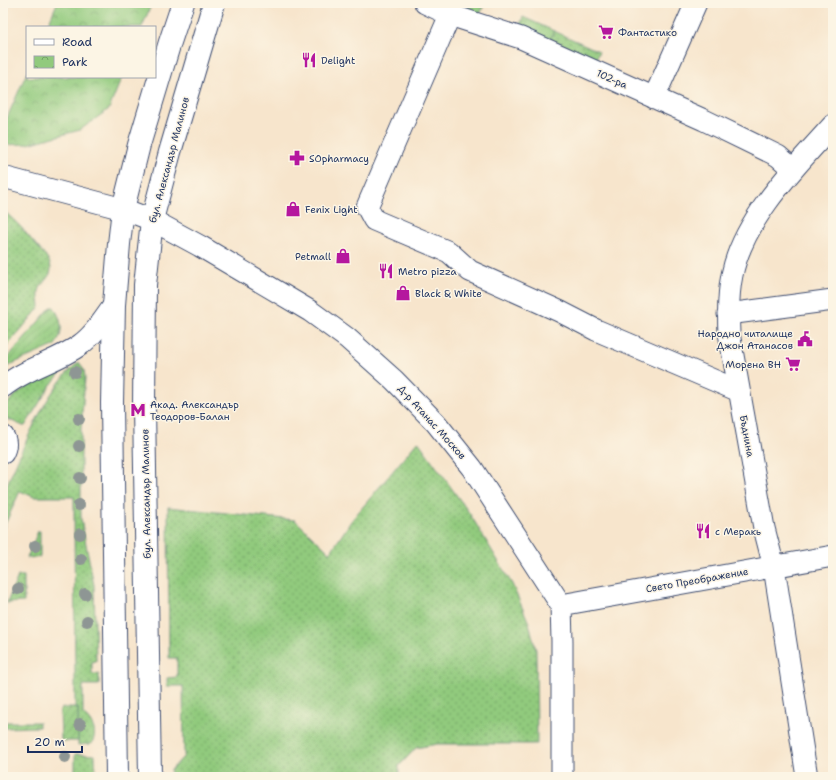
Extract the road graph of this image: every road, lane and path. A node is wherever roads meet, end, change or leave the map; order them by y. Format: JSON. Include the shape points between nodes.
{"nodes":[{"id":1,"x":183,"y":3,"type":"edge"},
{"id":2,"x":214,"y":3,"type":"edge"},
{"id":3,"x":425,"y":3,"type":"edge"},
{"id":4,"x":696,"y":3,"type":"edge"},
{"id":5,"x":450,"y":15,"type":"junction"},
{"id":6,"x":654,"y":98,"type":"junction"},
{"id":7,"x":833,"y":125,"type":"edge"},
{"id":8,"x":793,"y":168,"type":"junction"},
{"id":9,"x":3,"y":177,"type":"edge"},
{"id":10,"x":123,"y":209,"type":"junction"},
{"id":11,"x":152,"y":220,"type":"junction"},
{"id":12,"x":833,"y":300,"type":"edge"},
{"id":13,"x":114,"y":305,"type":"junction"},
{"id":14,"x":728,"y":314,"type":"junction"},
{"id":15,"x":3,"y":387,"type":"edge"},
{"id":16,"x":739,"y":391,"type":"junction"},
{"id":17,"x":3,"y":436,"type":"edge"},
{"id":18,"x":3,"y":453,"type":"edge"},
{"id":19,"x":833,"y":556,"type":"edge"},
{"id":20,"x":774,"y":567,"type":"junction"},
{"id":21,"x":561,"y":605,"type":"junction"},
{"id":22,"x":117,"y":777,"type":"edge"},
{"id":23,"x":150,"y":777,"type":"edge"},
{"id":24,"x":562,"y":777,"type":"edge"},
{"id":25,"x":808,"y":777,"type":"edge"}],
"edges":[{"from":1,"to":10,"type":"main road","via":[[141,138]]},
{"from":2,"to":11,"type":"main road","name":"бул. Александър Малинов"},
{"from":3,"to":5,"type":"street","name":"102-ра"},
{"from":4,"to":6,"type":"street"},
{"from":5,"to":6,"type":"street","name":"102-ра","via":[[521,38]]},
{"from":5,"to":16,"type":"street","via":[[367,207],[374,220],[449,252],[470,271],[596,330]]},
{"from":6,"to":8,"type":"street","name":"102-ра","via":[[778,156]]},
{"from":7,"to":8,"type":"street","name":"Бъднина"},
{"from":8,"to":14,"type":"street","name":"Бъднина","via":[[764,206],[746,237],[732,273]]},
{"from":9,"to":10,"type":"street","name":"Д-р Атанас Москов"},
{"from":10,"to":11,"type":"street","name":"Д-р Атанас Москов"},
{"from":10,"to":13,"type":"main road"},
{"from":11,"to":21,"type":"street","name":"Д-р Атанас Москов","via":[[310,311],[348,338],[394,380],[436,423],[472,468]]},
{"from":11,"to":23,"type":"main road","name":"бул. Александър Малинов","via":[[144,314]]},
{"from":12,"to":14,"type":"street"},
{"from":13,"to":15,"type":"street","via":[[80,345],[11,380]]},
{"from":13,"to":22,"type":"main road","via":[[112,403]]},
{"from":14,"to":16,"type":"street","name":"Бъднина"},
{"from":16,"to":20,"type":"street","name":"Бъднина","via":[[764,528]]},
{"from":17,"to":18,"type":"street"},
{"from":19,"to":20,"type":"street","name":"Свето Преображение"},
{"from":20,"to":21,"type":"street","name":"Свето Преображение"},
{"from":20,"to":25,"type":"street","name":"Бъднина"},
{"from":21,"to":24,"type":"street"}]}
